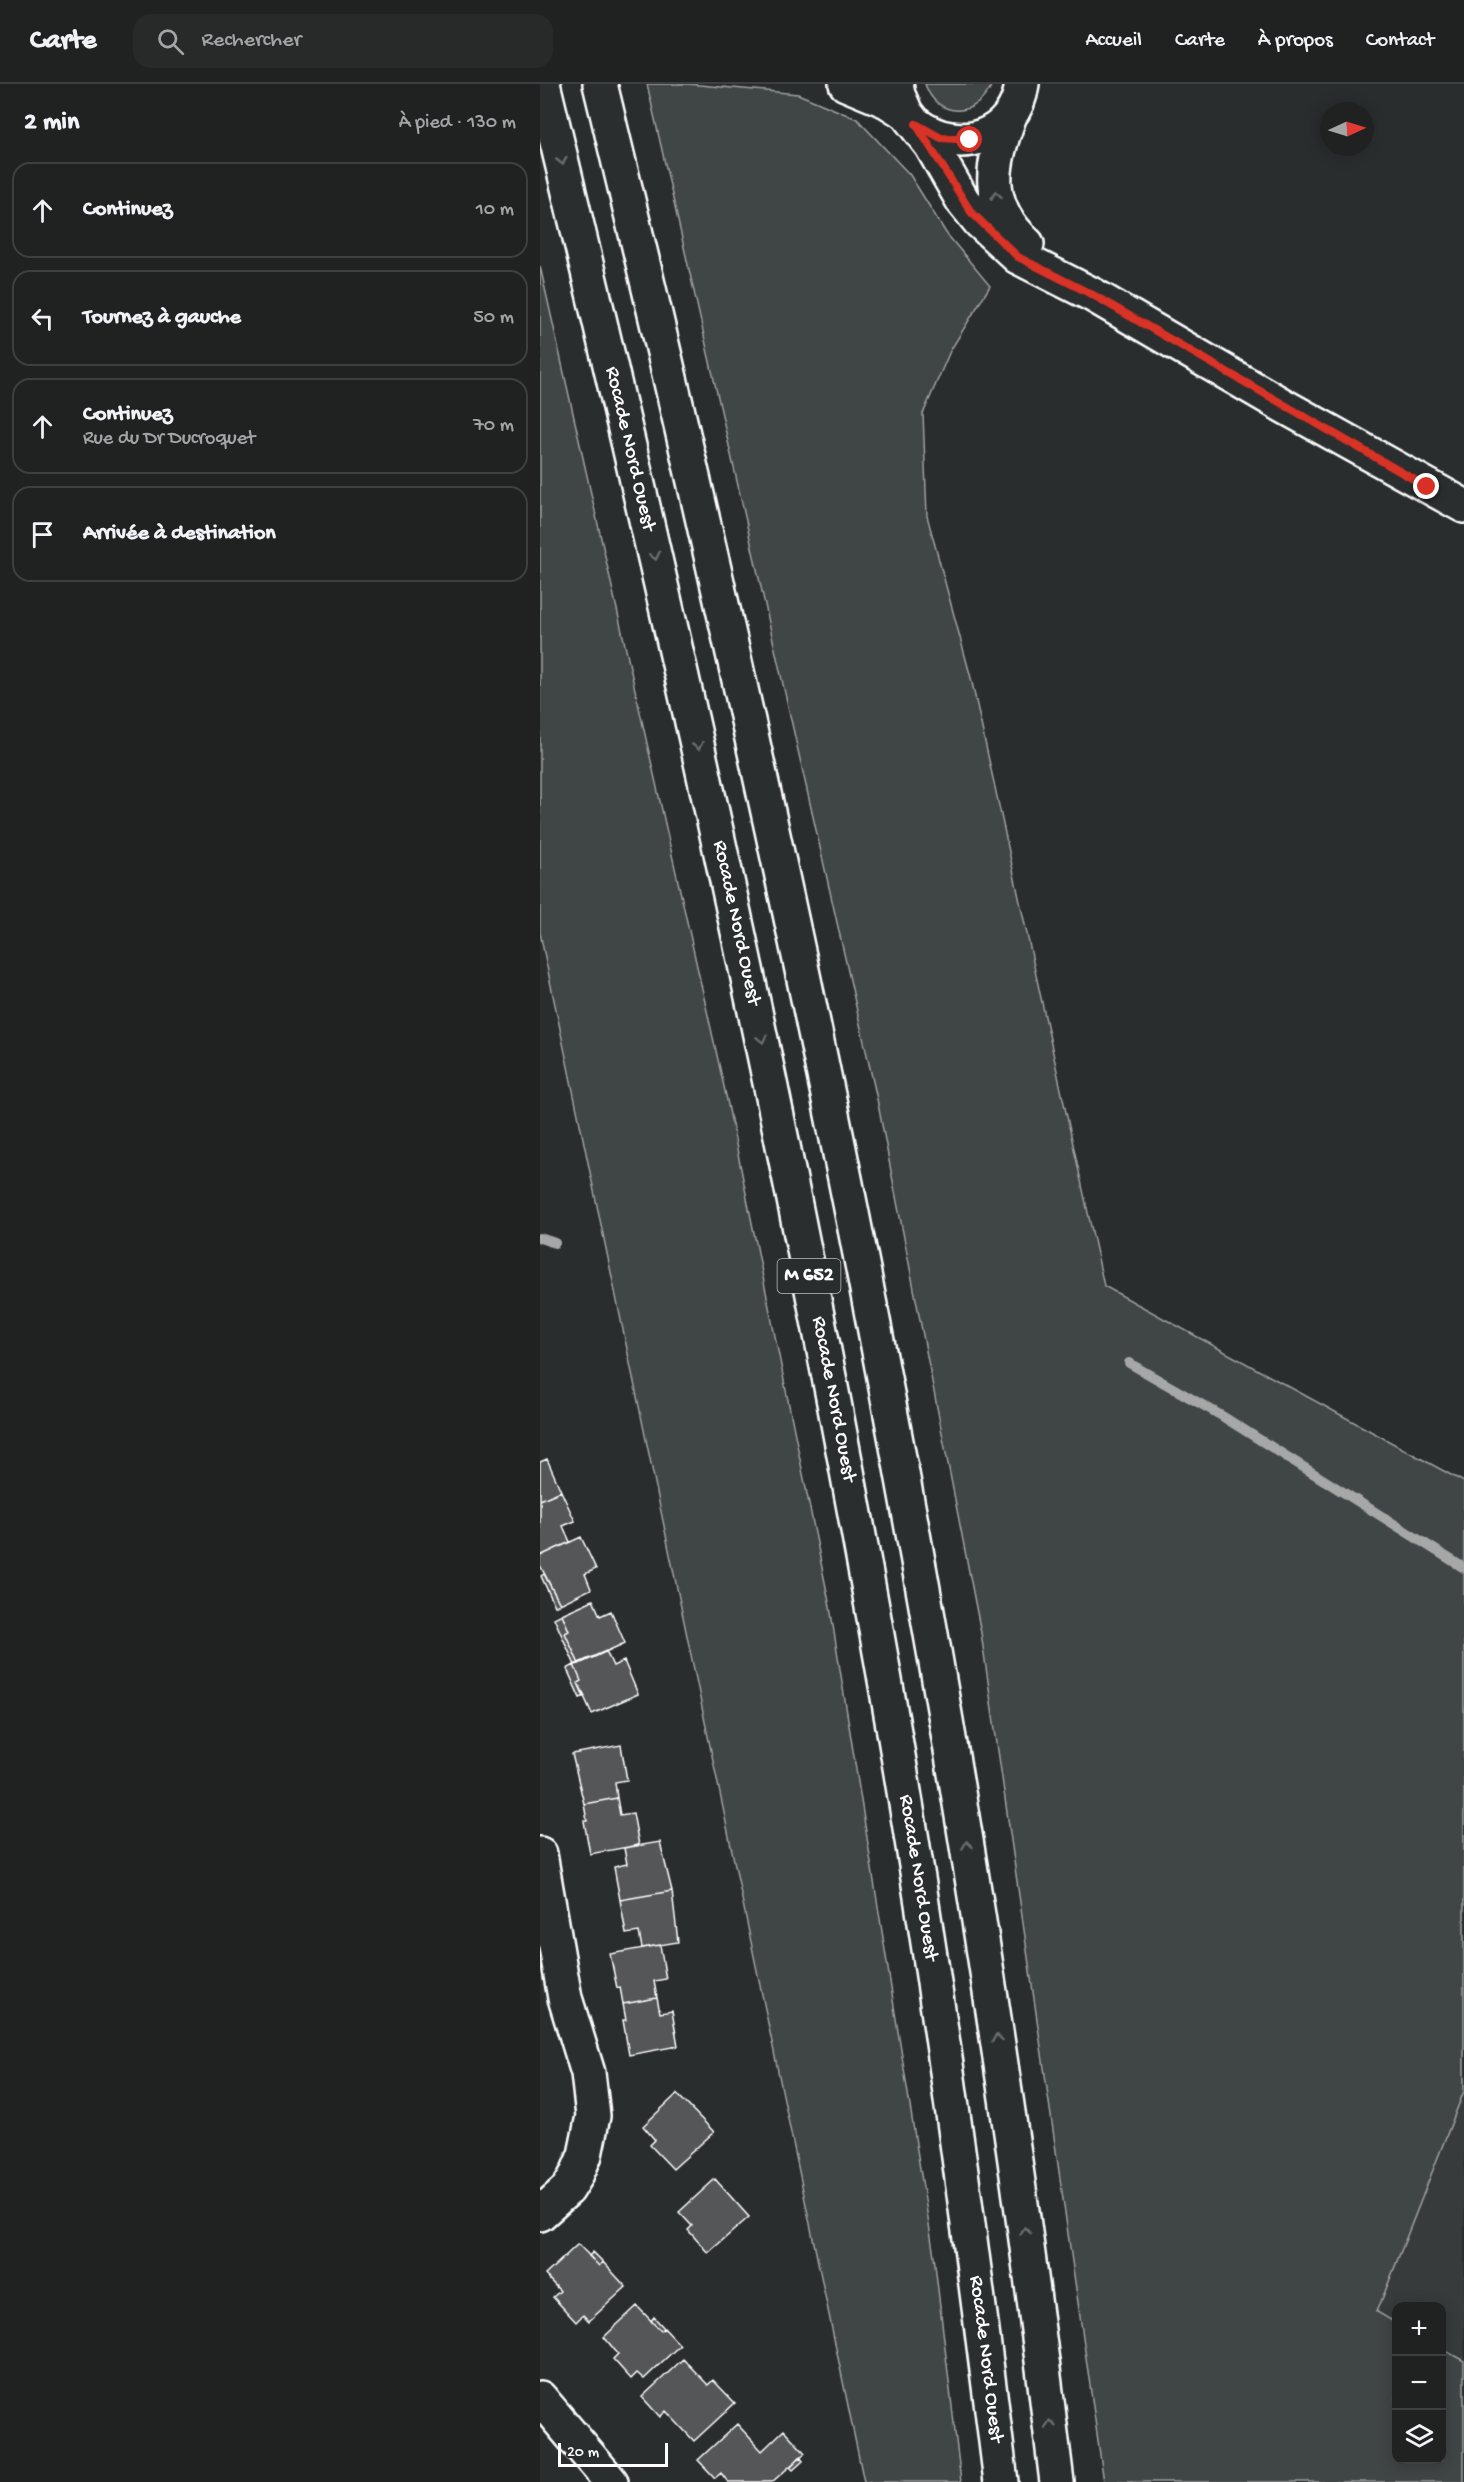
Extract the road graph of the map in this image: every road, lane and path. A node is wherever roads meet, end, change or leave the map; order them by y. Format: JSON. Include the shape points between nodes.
{"nodes":[{"id":1,"x":543,"y":84,"type":"edge"},
{"id":2,"x":600,"y":84,"type":"edge"},
{"id":3,"x":846,"y":84,"type":"edge"},
{"id":4,"x":1022,"y":84,"type":"edge"},
{"id":5,"x":906,"y":107,"type":"edge"},
{"id":6,"x":1010,"y":115,"type":"junction"},
{"id":7,"x":1093,"y":295,"type":"junction"},
{"id":8,"x":1464,"y":506,"type":"edge"},
{"id":9,"x":540,"y":1854,"type":"edge"},
{"id":10,"x":544,"y":1902,"type":"edge"},
{"id":11,"x":540,"y":2214,"type":"edge"},
{"id":12,"x":540,"y":2398,"type":"edge"},
{"id":13,"x":610,"y":2482,"type":"edge"},
{"id":14,"x":1001,"y":2482,"type":"edge"},
{"id":15,"x":1057,"y":2482,"type":"edge"}],
"edges":[{"from":1,"to":14,"type":"main road","name":"Rocade Nord Ouest","number":"M 652","one_way":true,"via":[[731,891],[828,1377],[921,1894]]},
{"from":15,"to":2,"type":"main road","number":"M 652","one_way":true,"via":[[1031,2268],[978,1914],[873,1312],[756,750]]},
{"from":3,"to":5,"type":"main road"},
{"from":4,"to":6,"type":"main road"},
{"from":5,"to":6,"type":"main road","via":[[941,138],[961,141],[988,134]]},
{"from":5,"to":7,"type":"main road","via":[[967,207],[998,241],[1033,266]]},
{"from":7,"to":6,"type":"main road","one_way":true,"via":[[1025,242],[999,208],[995,170]]},
{"from":7,"to":8,"type":"main road"},
{"from":9,"to":10,"type":"main road"},
{"from":10,"to":11,"type":"main road","via":[[569,2017],[588,2073],[593,2116],[588,2146],[576,2176],[568,2189]]},
{"from":12,"to":13,"type":"main road"}]}
